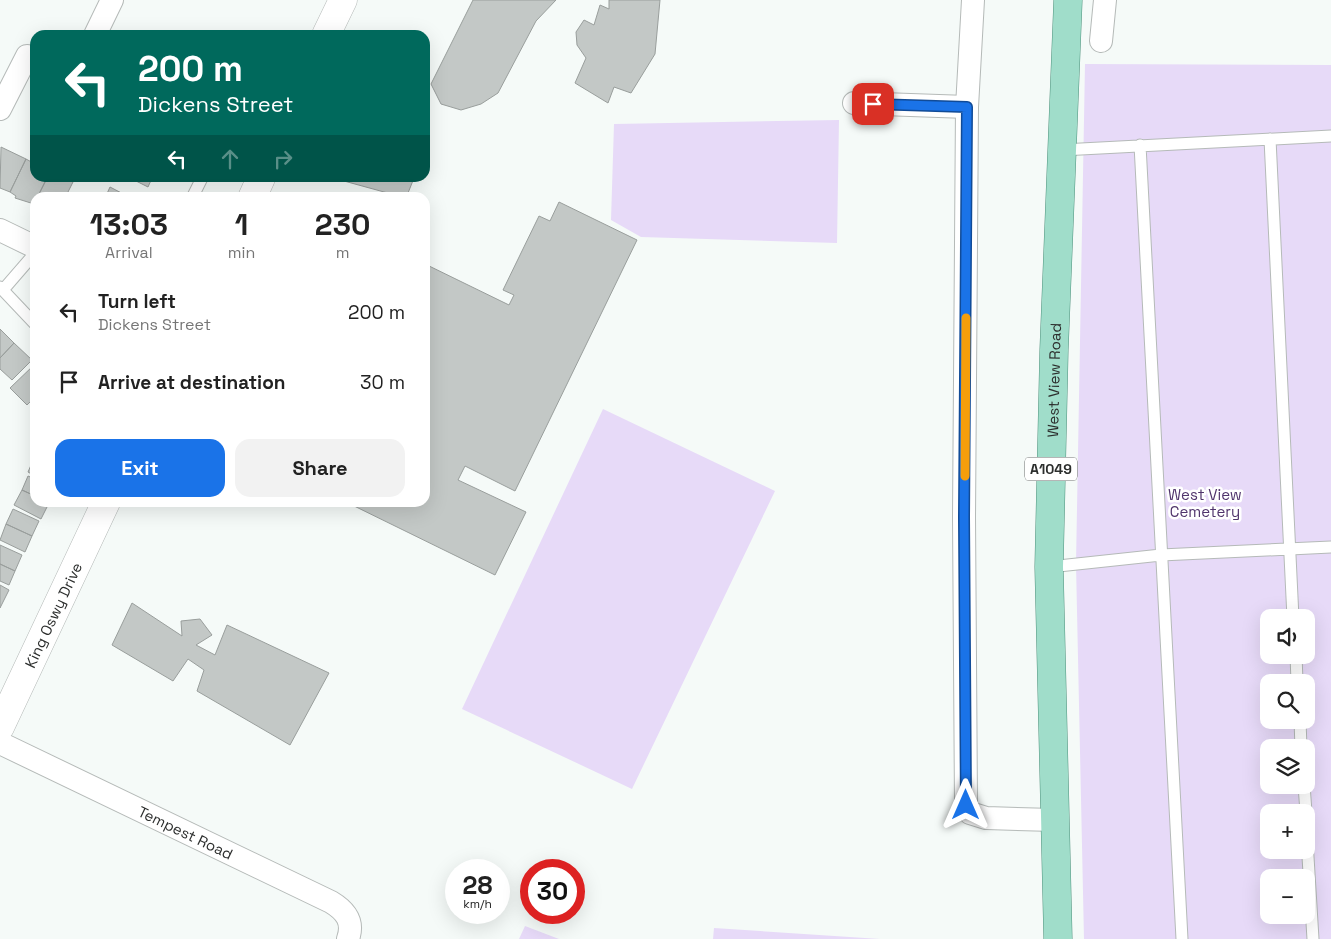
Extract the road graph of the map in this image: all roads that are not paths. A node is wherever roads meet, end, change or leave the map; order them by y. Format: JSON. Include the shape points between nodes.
{"nodes":[{"id":1,"x":112,"y":0,"type":"edge"},
{"id":2,"x":343,"y":0,"type":"edge"},
{"id":3,"x":973,"y":0,"type":"edge"},
{"id":4,"x":1068,"y":0,"type":"edge"},
{"id":5,"x":1106,"y":0,"type":"edge"},
{"id":6,"x":97,"y":30,"type":"edge"},
{"id":7,"x":328,"y":30,"type":"edge"},
{"id":8,"x":1101,"y":41,"type":"dead end"},
{"id":9,"x":27,"y":56,"type":"dead end"},
{"id":10,"x":854,"y":103,"type":"dead end"},
{"id":11,"x":967,"y":107,"type":"junction"},
{"id":12,"x":0,"y":109,"type":"edge"},
{"id":13,"x":1331,"y":136,"type":"edge"},
{"id":14,"x":1270,"y":139,"type":"junction"},
{"id":15,"x":1140,"y":145,"type":"junction"},
{"id":16,"x":1062,"y":150,"type":"junction"},
{"id":17,"x":0,"y":230,"type":"edge"},
{"id":18,"x":30,"y":245,"type":"edge"},
{"id":19,"x":30,"y":258,"type":"edge"},
{"id":20,"x":2,"y":289,"type":"edge"},
{"id":21,"x":30,"y":319,"type":"edge"},
{"id":22,"x":104,"y":507,"type":"edge"},
{"id":23,"x":1331,"y":547,"type":"edge"},
{"id":24,"x":1289,"y":550,"type":"junction"},
{"id":25,"x":1161,"y":555,"type":"junction"},
{"id":26,"x":1049,"y":567,"type":"junction"},
{"id":27,"x":1292,"y":609,"type":"edge"},
{"id":28,"x":0,"y":727,"type":"edge"},
{"id":29,"x":0,"y":743,"type":"edge"},
{"id":30,"x":1054,"y":820,"type":"junction"},
{"id":31,"x":1308,"y":859,"type":"edge"},
{"id":32,"x":348,"y":939,"type":"edge"},
{"id":33,"x":1058,"y":939,"type":"edge"},
{"id":34,"x":1182,"y":939,"type":"edge"},
{"id":35,"x":1313,"y":939,"type":"edge"}],
"edges":[{"from":1,"to":6,"type":"street"},
{"from":2,"to":7,"type":"street"},
{"from":3,"to":11,"type":"street"},
{"from":4,"to":16,"type":"main road","name":"West View Road","number":"A1049"},
{"from":5,"to":8,"type":"street"},
{"from":9,"to":12,"type":"street"},
{"from":10,"to":11,"type":"street"},
{"from":11,"to":30,"type":"street","via":[[966,805],[970,813],[986,818]]},
{"from":13,"to":14,"type":"lane"},
{"from":14,"to":15,"type":"lane"},
{"from":14,"to":24,"type":"lane"},
{"from":15,"to":16,"type":"lane"},
{"from":15,"to":25,"type":"lane"},
{"from":16,"to":26,"type":"main road","name":"West View Road","number":"A1049"},
{"from":17,"to":18,"type":"street"},
{"from":19,"to":20,"type":"lane"},
{"from":20,"to":21,"type":"lane"},
{"from":22,"to":28,"type":"street","name":"King Oswy Drive"},
{"from":23,"to":24,"type":"lane"},
{"from":24,"to":25,"type":"lane"},
{"from":24,"to":27,"type":"lane"},
{"from":25,"to":26,"type":"lane"},
{"from":25,"to":34,"type":"lane"},
{"from":26,"to":30,"type":"main road","name":"West View Road","number":"A1049"},
{"from":29,"to":32,"type":"street","name":"Tempest Road","via":[[331,902],[344,910],[351,929]]},
{"from":30,"to":33,"type":"main road","name":"West View Road","number":"A1049"},
{"from":31,"to":35,"type":"lane"}]}
